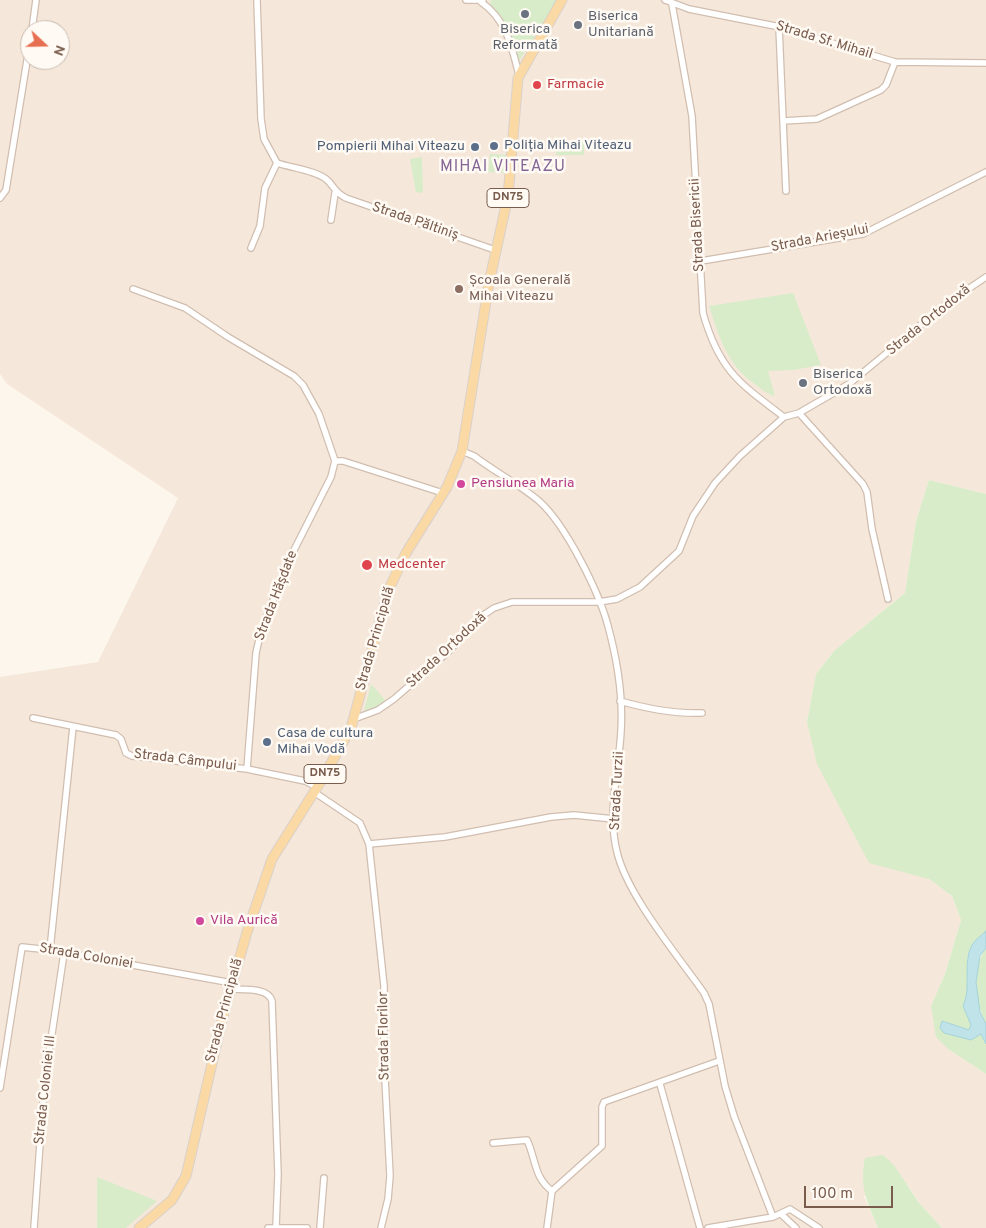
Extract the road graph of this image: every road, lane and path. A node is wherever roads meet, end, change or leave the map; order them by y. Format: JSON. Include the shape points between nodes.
{"nodes":[{"id":1,"x":36,"y":0,"type":"edge"},
{"id":2,"x":257,"y":0,"type":"edge"},
{"id":3,"x":466,"y":0,"type":"edge"},
{"id":4,"x":562,"y":0,"type":"edge"},
{"id":5,"x":666,"y":0,"type":"edge"},
{"id":6,"x":482,"y":1,"type":"edge"},
{"id":7,"x":672,"y":4,"type":"junction"},
{"id":8,"x":33,"y":20,"type":"edge"},
{"id":9,"x":779,"y":27,"type":"junction"},
{"id":10,"x":895,"y":62,"type":"junction"},
{"id":11,"x":986,"y":63,"type":"edge"},
{"id":12,"x":25,"y":70,"type":"edge"},
{"id":13,"x":519,"y":75,"type":"junction"},
{"id":14,"x":782,"y":121,"type":"junction"},
{"id":15,"x":277,"y":164,"type":"junction"},
{"id":16,"x":986,"y":172,"type":"edge"},
{"id":17,"x":786,"y":191,"type":"dead end"},
{"id":18,"x":335,"y":193,"type":"junction"},
{"id":19,"x":0,"y":198,"type":"edge"},
{"id":20,"x":330,"y":220,"type":"dead end"},
{"id":21,"x":251,"y":248,"type":"dead end"},
{"id":22,"x":495,"y":250,"type":"junction"},
{"id":23,"x":701,"y":261,"type":"junction"},
{"id":24,"x":986,"y":278,"type":"edge"},
{"id":25,"x":133,"y":289,"type":"dead end"},
{"id":26,"x":800,"y":413,"type":"junction"},
{"id":27,"x":784,"y":417,"type":"junction"},
{"id":28,"x":462,"y":451,"type":"junction"},
{"id":29,"x":335,"y":461,"type":"junction"},
{"id":30,"x":443,"y":493,"type":"junction"},
{"id":31,"x":888,"y":599,"type":"dead end"},
{"id":32,"x":599,"y":602,"type":"junction"},
{"id":33,"x":620,"y":701,"type":"junction"},
{"id":34,"x":702,"y":714,"type":"dead end"},
{"id":35,"x":33,"y":718,"type":"dead end"},
{"id":36,"x":354,"y":719,"type":"junction"},
{"id":37,"x":73,"y":726,"type":"junction"},
{"id":38,"x":247,"y":769,"type":"junction"},
{"id":39,"x":316,"y":789,"type":"junction"},
{"id":40,"x":614,"y":819,"type":"junction"},
{"id":41,"x":370,"y":844,"type":"junction"},
{"id":42,"x":50,"y":950,"type":"junction"},
{"id":43,"x":64,"y":953,"type":"junction"},
{"id":44,"x":231,"y":986,"type":"junction"},
{"id":45,"x":719,"y":1061,"type":"junction"},
{"id":46,"x":660,"y":1084,"type":"junction"},
{"id":47,"x":0,"y":1088,"type":"edge"},
{"id":48,"x":493,"y":1143,"type":"dead end"},
{"id":49,"x":324,"y":1178,"type":"dead end"},
{"id":50,"x":552,"y":1191,"type":"junction"},
{"id":51,"x":781,"y":1214,"type":"junction"},
{"id":52,"x":773,"y":1217,"type":"junction"},
{"id":53,"x":34,"y":1228,"type":"edge"},
{"id":54,"x":139,"y":1228,"type":"edge"},
{"id":55,"x":268,"y":1228,"type":"edge"},
{"id":56,"x":276,"y":1228,"type":"edge"},
{"id":57,"x":307,"y":1228,"type":"edge"},
{"id":58,"x":320,"y":1228,"type":"edge"},
{"id":59,"x":381,"y":1228,"type":"edge"},
{"id":60,"x":546,"y":1228,"type":"edge"},
{"id":61,"x":700,"y":1228,"type":"edge"},
{"id":62,"x":708,"y":1228,"type":"edge"},
{"id":63,"x":796,"y":1228,"type":"edge"},
{"id":64,"x":819,"y":1228,"type":"edge"}],
"edges":[{"from":1,"to":8,"type":"street"},
{"from":2,"to":15,"type":"street","via":[[261,119],[264,139]]},
{"from":3,"to":6,"type":"street"},
{"from":4,"to":13,"type":"main road","name":"Strada Principală","number":"DN75"},
{"from":5,"to":7,"type":"street","name":"Strada Sf. Mihail"},
{"from":6,"to":13,"type":"street","via":[[503,26],[511,42]]},
{"from":7,"to":9,"type":"street","name":"Strada Sf. Mihail"},
{"from":7,"to":23,"type":"street","name":"Strada Bisericii","via":[[692,116]]},
{"from":9,"to":10,"type":"street","name":"Strada Sf. Mihail"},
{"from":9,"to":14,"type":"street"},
{"from":10,"to":11,"type":"street","name":"Strada Sf. Mihail"},
{"from":10,"to":14,"type":"street","via":[[881,90],[817,119]]},
{"from":12,"to":19,"type":"street","via":[[6,190]]},
{"from":13,"to":22,"type":"main road","name":"Strada Principală","number":"DN75","via":[[508,196]]},
{"from":14,"to":17,"type":"street"},
{"from":15,"to":18,"type":"street","name":"Strada Păltiniș","via":[[321,176]]},
{"from":15,"to":21,"type":"street","via":[[265,188],[260,226]]},
{"from":16,"to":23,"type":"street","name":"Strada Arieșului","via":[[863,234]]},
{"from":18,"to":20,"type":"street"},
{"from":18,"to":22,"type":"street","name":"Strada Păltiniș"},
{"from":22,"to":28,"type":"main road","name":"Strada Principală","number":"DN75"},
{"from":23,"to":27,"type":"street","name":"Strada Bisericii","via":[[703,313],[720,358],[729,371]]},
{"from":24,"to":26,"type":"street","name":"Strada Ortodoxă","via":[[946,304],[849,384]]},
{"from":25,"to":29,"type":"street","via":[[185,308],[294,376],[303,385],[319,414]]},
{"from":26,"to":27,"type":"street","name":"Strada Ortodoxă"},
{"from":26,"to":31,"type":"street","via":[[867,492]]},
{"from":27,"to":32,"type":"street","name":"Strada Ortodoxă","via":[[715,483],[693,516],[678,551],[629,594]]},
{"from":28,"to":30,"type":"main road","name":"Strada Principală","number":"DN75"},
{"from":28,"to":32,"type":"street","name":"Strada Turzii","via":[[540,502],[558,523]]},
{"from":29,"to":30,"type":"street"},
{"from":29,"to":38,"type":"street","name":"Strada Hășdate","via":[[330,478],[289,560],[261,631],[256,653]]},
{"from":30,"to":36,"type":"main road","name":"Strada Principală","number":"DN75","via":[[406,553],[388,591]]},
{"from":32,"to":33,"type":"street","name":"Strada Turzii","via":[[608,626]]},
{"from":32,"to":36,"type":"street","name":"Strada Ortodoxă","via":[[512,602],[494,608],[478,618],[443,657],[394,700]]},
{"from":33,"to":34,"type":"street","via":[[656,711]]},
{"from":33,"to":40,"type":"street","name":"Strada Turzii"},
{"from":35,"to":37,"type":"street","name":"Strada Câmpului"},
{"from":36,"to":39,"type":"main road","name":"Strada Principală","number":"DN75"},
{"from":37,"to":38,"type":"street","name":"Strada Câmpului","via":[[116,735],[126,753],[132,756]]},
{"from":37,"to":42,"type":"street"},
{"from":38,"to":39,"type":"street","name":"Strada Câmpului","via":[[305,781]]},
{"from":39,"to":41,"type":"street","name":"Strada Florilor","via":[[360,823]]},
{"from":39,"to":44,"type":"main road","name":"Strada Principală","number":"DN75","via":[[272,859]]},
{"from":40,"to":41,"type":"street","via":[[551,817],[445,837]]},
{"from":40,"to":45,"type":"street","name":"Strada Turzii","via":[[616,850],[627,879],[709,1004]]},
{"from":41,"to":59,"type":"street","name":"Strada Florilor","via":[[384,986],[390,1176]]},
{"from":42,"to":43,"type":"street","name":"Strada Coloniei"},
{"from":42,"to":47,"type":"street","name":"Strada Coloniei","via":[[24,946],[20,949]]},
{"from":43,"to":44,"type":"street","name":"Strada Coloniei"},
{"from":43,"to":53,"type":"street","name":"Strada Coloniei III","via":[[44,1087]]},
{"from":44,"to":54,"type":"main road","name":"Strada Principală","number":"DN75","via":[[186,1176],[172,1200]]},
{"from":44,"to":56,"type":"street","name":"Strada Coloniei","via":[[266,992],[272,1001],[278,1174]]},
{"from":45,"to":46,"type":"street"},
{"from":45,"to":52,"type":"street","name":"Strada Turzii","via":[[734,1116]]},
{"from":46,"to":50,"type":"street","via":[[604,1102],[602,1146]]},
{"from":46,"to":61,"type":"street"},
{"from":48,"to":50,"type":"street","via":[[527,1140],[535,1169]]},
{"from":49,"to":58,"type":"street"},
{"from":50,"to":60,"type":"street"},
{"from":51,"to":52,"type":"street"},
{"from":51,"to":63,"type":"street"},
{"from":51,"to":64,"type":"street","via":[[790,1209]]},
{"from":52,"to":62,"type":"street"},
{"from":55,"to":56,"type":"street"},
{"from":56,"to":57,"type":"street"}]}
